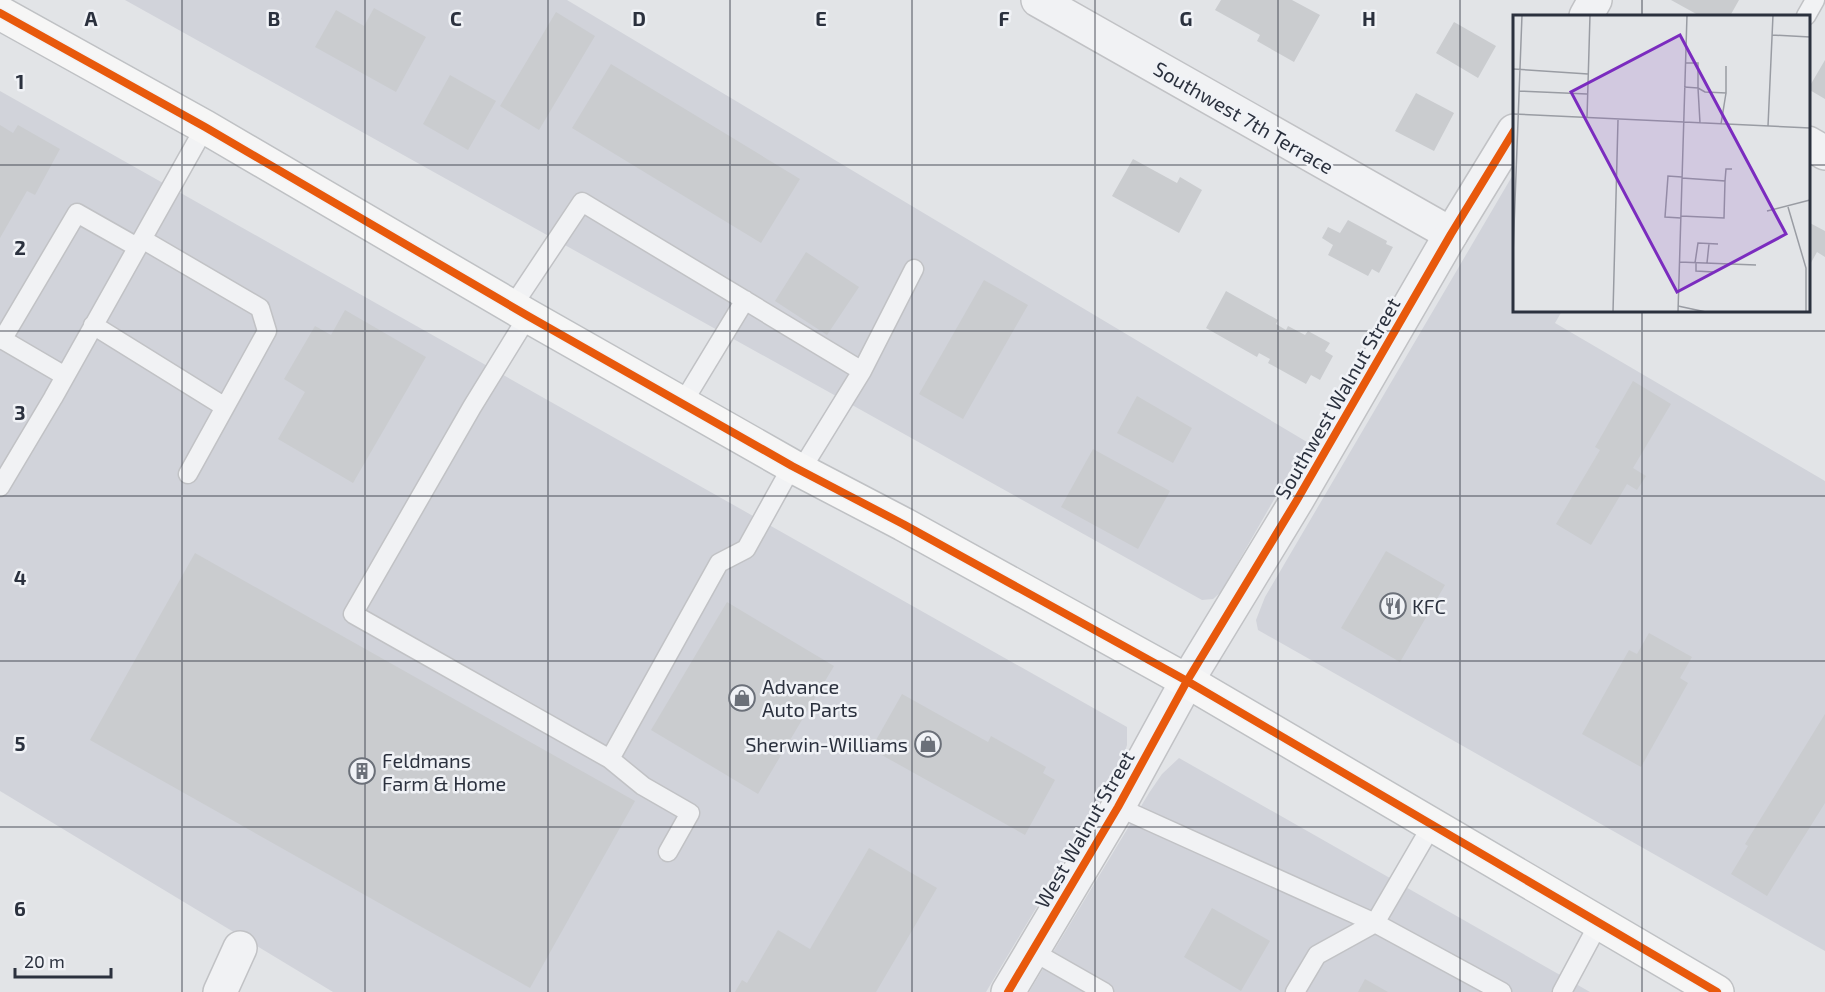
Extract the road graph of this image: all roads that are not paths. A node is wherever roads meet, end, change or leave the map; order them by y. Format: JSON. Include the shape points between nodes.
{"nodes":[{"id":1,"x":1038,"y":0,"type":"edge"},
{"id":2,"x":1815,"y":0,"type":"edge"},
{"id":3,"x":0,"y":13,"type":"edge"},
{"id":4,"x":1807,"y":15,"type":"edge"},
{"id":5,"x":205,"y":127,"type":"junction"},
{"id":6,"x":1513,"y":134,"type":"edge"},
{"id":7,"x":1810,"y":144,"type":"edge"},
{"id":8,"x":1825,"y":153,"type":"edge"},
{"id":9,"x":1450,"y":234,"type":"junction"},
{"id":10,"x":139,"y":243,"type":"junction"},
{"id":11,"x":914,"y":269,"type":"dead end"},
{"id":12,"x":745,"y":300,"type":"junction"},
{"id":13,"x":520,"y":312,"type":"junction"},
{"id":14,"x":93,"y":326,"type":"junction"},
{"id":15,"x":1,"y":339,"type":"edge"},
{"id":16,"x":862,"y":371,"type":"junction"},
{"id":17,"x":65,"y":376,"type":"junction"},
{"id":18,"x":682,"y":404,"type":"junction"},
{"id":19,"x":225,"y":407,"type":"junction"},
{"id":20,"x":796,"y":468,"type":"junction"},
{"id":21,"x":188,"y":474,"type":"dead end"},
{"id":22,"x":0,"y":487,"type":"edge"},
{"id":23,"x":1187,"y":681,"type":"junction"},
{"id":24,"x":609,"y":759,"type":"junction"},
{"id":25,"x":1118,"y":807,"type":"junction"},
{"id":26,"x":1432,"y":825,"type":"junction"},
{"id":27,"x":668,"y":852,"type":"dead end"},
{"id":28,"x":1375,"y":923,"type":"junction"},
{"id":29,"x":1599,"y":923,"type":"junction"},
{"id":30,"x":240,"y":948,"type":"dead end"},
{"id":31,"x":1032,"y":951,"type":"junction"},
{"id":32,"x":220,"y":992,"type":"edge"},
{"id":33,"x":1008,"y":992,"type":"edge"},
{"id":34,"x":1104,"y":992,"type":"edge"},
{"id":35,"x":1295,"y":992,"type":"edge"},
{"id":36,"x":1502,"y":992,"type":"edge"},
{"id":37,"x":1562,"y":992,"type":"edge"},
{"id":38,"x":1717,"y":992,"type":"edge"}],
"edges":[{"from":1,"to":9,"type":"street","name":"Southwest 7th Terrace"},
{"from":2,"to":4,"type":"lane"},
{"from":3,"to":5,"type":"main road"},
{"from":5,"to":10,"type":"lane"},
{"from":5,"to":13,"type":"main road"},
{"from":6,"to":9,"type":"street","name":"Southwest Walnut Street"},
{"from":7,"to":8,"type":"street"},
{"from":9,"to":23,"type":"street","name":"Southwest Walnut Street","via":[[1297,500]]},
{"from":10,"to":14,"type":"lane"},
{"from":10,"to":15,"type":"lane","via":[[77,213]]},
{"from":10,"to":19,"type":"lane","via":[[260,308],[267,332]]},
{"from":11,"to":16,"type":"lane"},
{"from":12,"to":13,"type":"lane","via":[[582,202]]},
{"from":12,"to":16,"type":"lane"},
{"from":12,"to":18,"type":"lane"},
{"from":13,"to":18,"type":"main road"},
{"from":13,"to":24,"type":"lane","via":[[472,406],[353,614]]},
{"from":14,"to":17,"type":"lane"},
{"from":14,"to":19,"type":"lane"},
{"from":15,"to":17,"type":"lane"},
{"from":16,"to":20,"type":"lane"},
{"from":17,"to":22,"type":"lane"},
{"from":18,"to":20,"type":"main road"},
{"from":19,"to":21,"type":"lane"},
{"from":20,"to":23,"type":"main road"},
{"from":20,"to":24,"type":"lane","via":[[746,549],[719,563]]},
{"from":23,"to":25,"type":"street","name":"West Walnut Street"},
{"from":23,"to":26,"type":"main road"},
{"from":24,"to":27,"type":"lane","via":[[644,786],[690,813]]},
{"from":25,"to":28,"type":"lane"},
{"from":25,"to":31,"type":"street","name":"West Walnut Street"},
{"from":26,"to":28,"type":"lane"},
{"from":26,"to":29,"type":"main road"},
{"from":28,"to":35,"type":"lane","via":[[1317,955]]},
{"from":28,"to":36,"type":"lane"},
{"from":29,"to":37,"type":"lane"},
{"from":29,"to":38,"type":"main road"},
{"from":30,"to":32,"type":"street"},
{"from":31,"to":33,"type":"street","name":"West Walnut Street"},
{"from":31,"to":34,"type":"lane"}]}
